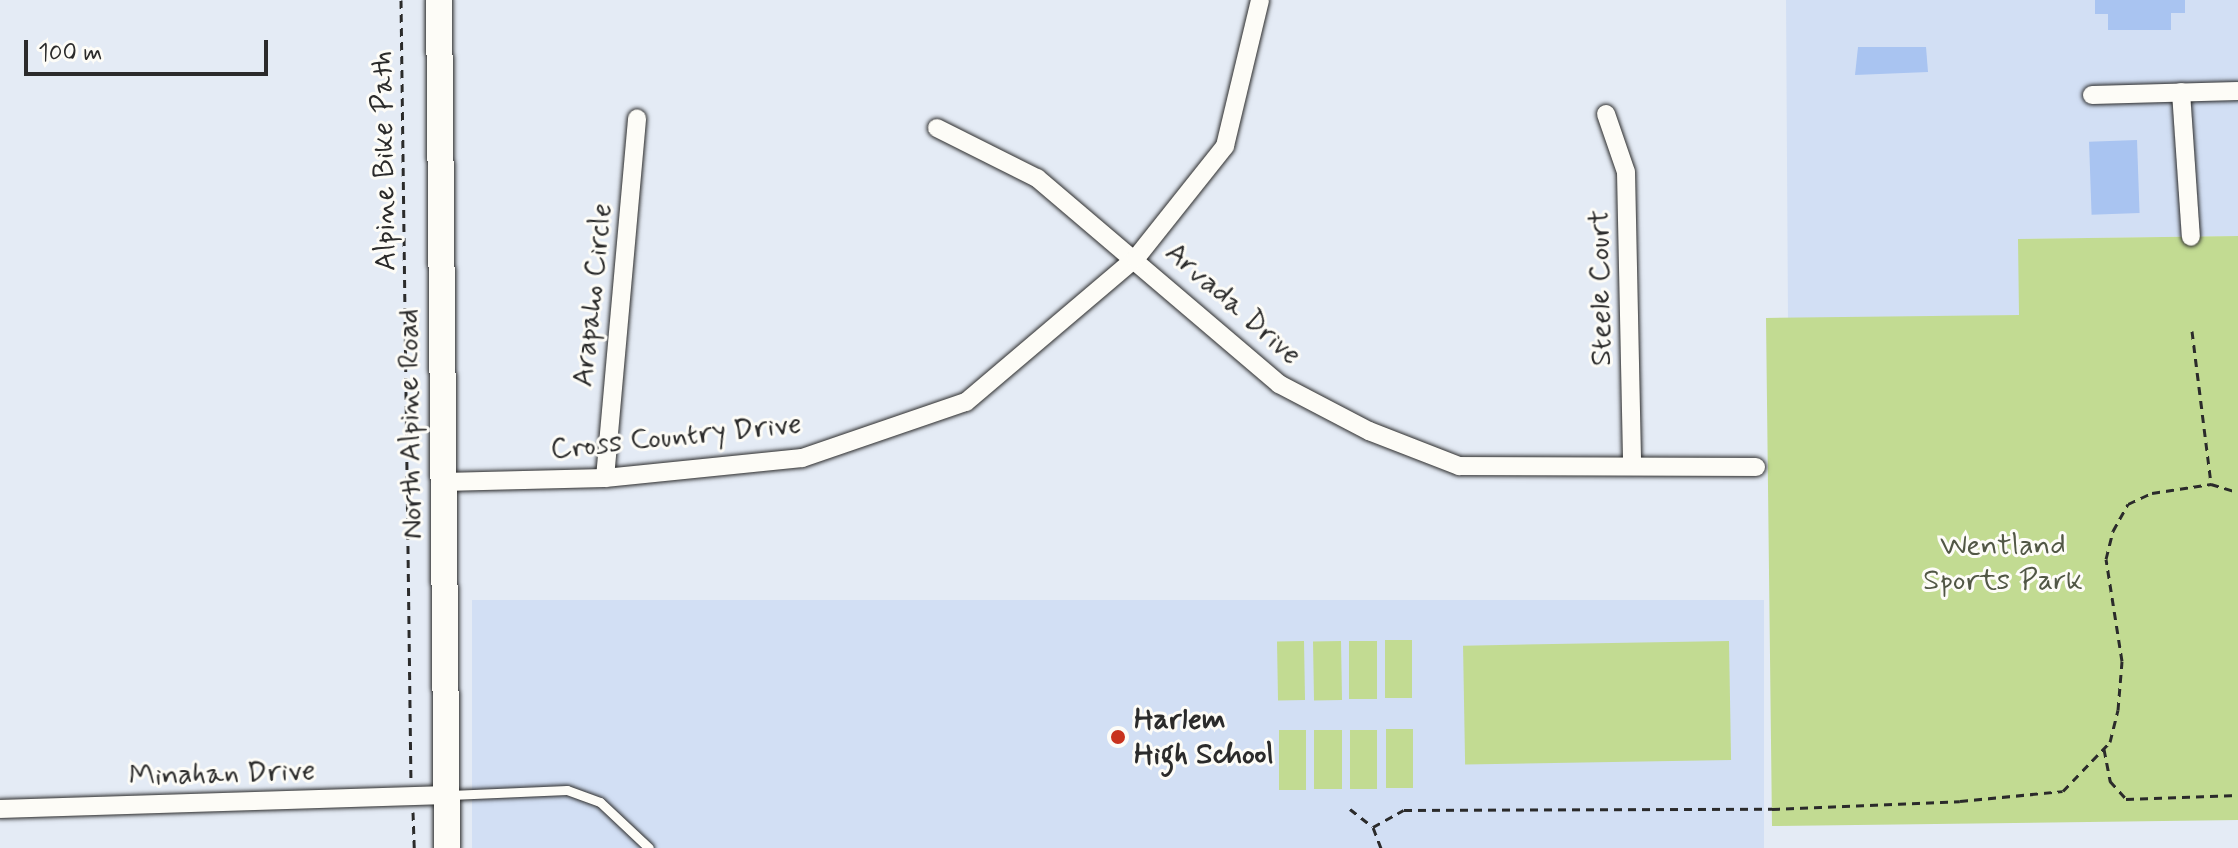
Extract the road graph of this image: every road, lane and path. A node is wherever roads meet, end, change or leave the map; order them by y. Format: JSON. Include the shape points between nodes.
{"nodes":[{"id":1,"x":401,"y":0,"type":"edge"},
{"id":2,"x":439,"y":0,"type":"edge"},
{"id":3,"x":1260,"y":0,"type":"edge"},
{"id":4,"x":2238,"y":91,"type":"edge"},
{"id":5,"x":2181,"y":92,"type":"junction"},
{"id":6,"x":2092,"y":95,"type":"dead end"},
{"id":7,"x":1606,"y":114,"type":"dead end"},
{"id":8,"x":637,"y":118,"type":"dead end"},
{"id":9,"x":937,"y":128,"type":"dead end"},
{"id":10,"x":2191,"y":237,"type":"dead end"},
{"id":11,"x":1136,"y":258,"type":"junction"},
{"id":12,"x":2192,"y":331,"type":"dead end"},
{"id":13,"x":1632,"y":465,"type":"junction"},
{"id":14,"x":1756,"y":467,"type":"dead end"},
{"id":15,"x":605,"y":478,"type":"junction"},
{"id":16,"x":443,"y":482,"type":"junction"},
{"id":17,"x":2211,"y":484,"type":"junction"},
{"id":18,"x":2238,"y":492,"type":"edge"},
{"id":19,"x":2104,"y":749,"type":"junction"},
{"id":20,"x":446,"y":795,"type":"junction"},
{"id":21,"x":2238,"y":795,"type":"edge"},
{"id":22,"x":411,"y":797,"type":"junction"},
{"id":23,"x":0,"y":809,"type":"edge"},
{"id":24,"x":1350,"y":809,"type":"dead end"},
{"id":25,"x":1373,"y":827,"type":"junction"},
{"id":26,"x":414,"y":848,"type":"edge"},
{"id":27,"x":447,"y":848,"type":"edge"},
{"id":28,"x":649,"y":848,"type":"edge"},
{"id":29,"x":1381,"y":848,"type":"edge"}],
"edges":[{"from":1,"to":22,"type":"path","name":"Alpine Bike Path"},
{"from":2,"to":16,"type":"main road","name":"North Alpine Road"},
{"from":3,"to":11,"type":"street","name":"Cross Country Drive","via":[[1225,146]]},
{"from":4,"to":5,"type":"street"},
{"from":5,"to":6,"type":"street"},
{"from":5,"to":10,"type":"street"},
{"from":7,"to":13,"type":"street","name":"Steele Court","via":[[1626,172]]},
{"from":8,"to":15,"type":"street","name":"Arapaho Circle"},
{"from":9,"to":11,"type":"street","name":"Arvada Drive","via":[[1037,178]]},
{"from":11,"to":13,"type":"street","name":"Arvada Drive","via":[[1279,384],[1369,431],[1459,466]]},
{"from":11,"to":15,"type":"street","name":"Cross Country Drive","via":[[966,402],[802,458]]},
{"from":12,"to":17,"type":"path"},
{"from":13,"to":14,"type":"street","name":"Arvada Drive"},
{"from":15,"to":16,"type":"street","name":"Cross Country Drive"},
{"from":16,"to":20,"type":"main road","name":"North Alpine Road"},
{"from":17,"to":18,"type":"path"},
{"from":17,"to":19,"type":"path","via":[[2152,493],[2128,504],[2113,531],[2106,559],[2122,661],[2118,710]]},
{"from":19,"to":21,"type":"path","via":[[2110,781],[2126,799]]},
{"from":19,"to":25,"type":"path","via":[[2063,791],[2034,797],[1772,809],[1441,808],[1404,810]]},
{"from":20,"to":22,"type":"street","name":"Minahan Drive"},
{"from":20,"to":27,"type":"main road","name":"North Alpine Road"},
{"from":20,"to":28,"type":"lane","via":[[567,790],[600,802]]},
{"from":22,"to":23,"type":"street","name":"Minahan Drive"},
{"from":22,"to":26,"type":"path","name":"Alpine Bike Path"},
{"from":24,"to":25,"type":"path"},
{"from":25,"to":29,"type":"path"}]}
